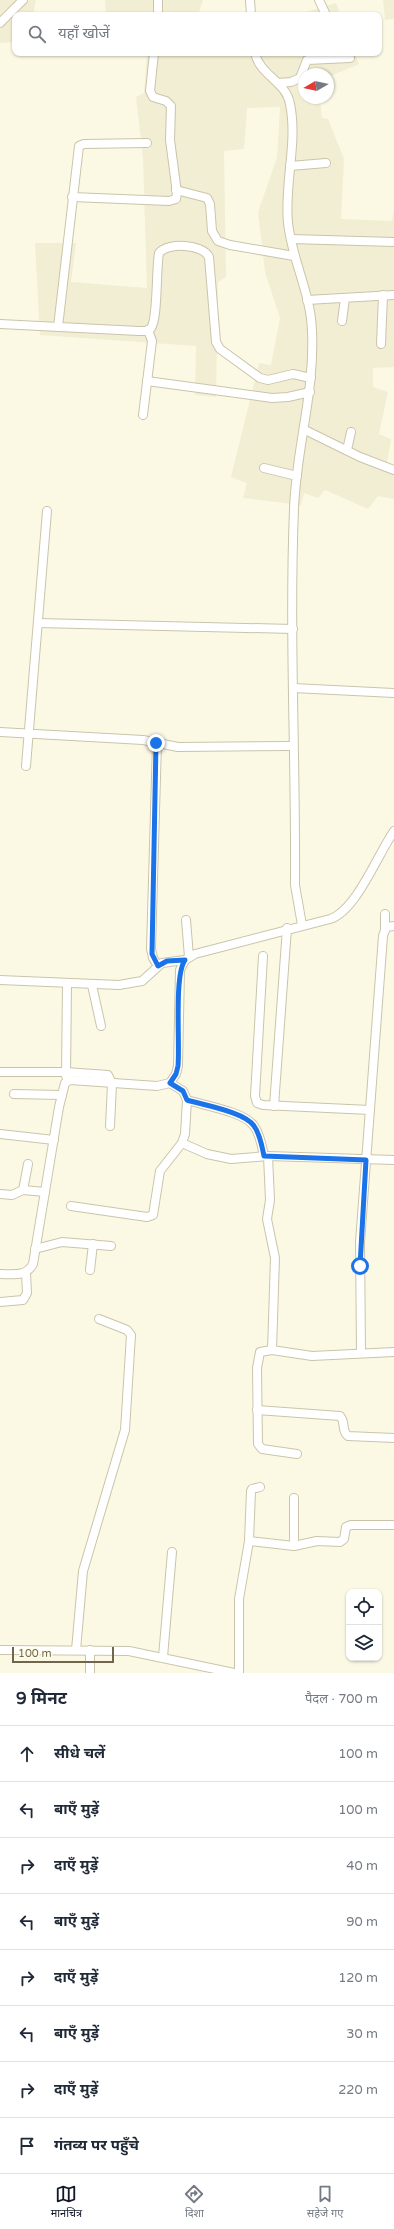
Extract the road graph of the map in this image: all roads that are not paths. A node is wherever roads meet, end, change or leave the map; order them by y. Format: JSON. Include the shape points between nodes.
{"nodes":[{"id":1,"x":23,"y":0,"type":"edge"},
{"id":2,"x":158,"y":0,"type":"edge"},
{"id":3,"x":250,"y":0,"type":"edge"},
{"id":4,"x":319,"y":0,"type":"edge"},
{"id":5,"x":158,"y":12,"type":"edge"},
{"id":6,"x":251,"y":12,"type":"edge"},
{"id":7,"x":325,"y":12,"type":"edge"},
{"id":8,"x":0,"y":24,"type":"edge"},
{"id":9,"x":154,"y":56,"type":"edge"},
{"id":10,"x":256,"y":56,"type":"edge"},
{"id":11,"x":350,"y":58,"type":"dead end"},
{"id":12,"x":278,"y":84,"type":"junction"},
{"id":13,"x":147,"y":143,"type":"dead end"},
{"id":14,"x":326,"y":163,"type":"dead end"},
{"id":15,"x":290,"y":166,"type":"junction"},
{"id":16,"x":176,"y":190,"type":"junction"},
{"id":17,"x":72,"y":197,"type":"junction"},
{"id":18,"x":291,"y":239,"type":"junction"},
{"id":19,"x":394,"y":242,"type":"edge"},
{"id":20,"x":294,"y":256,"type":"junction"},
{"id":21,"x":384,"y":295,"type":"junction"},
{"id":22,"x":394,"y":295,"type":"edge"},
{"id":23,"x":345,"y":298,"type":"junction"},
{"id":24,"x":307,"y":300,"type":"junction"},
{"id":25,"x":342,"y":321,"type":"dead end"},
{"id":26,"x":0,"y":324,"type":"edge"},
{"id":27,"x":58,"y":327,"type":"junction"},
{"id":28,"x":148,"y":330,"type":"junction"},
{"id":29,"x":381,"y":344,"type":"dead end"},
{"id":30,"x":311,"y":378,"type":"junction"},
{"id":31,"x":147,"y":381,"type":"junction"},
{"id":32,"x":310,"y":392,"type":"junction"},
{"id":33,"x":143,"y":415,"type":"dead end"},
{"id":34,"x":305,"y":430,"type":"junction"},
{"id":35,"x":351,"y":432,"type":"dead end"},
{"id":36,"x":347,"y":450,"type":"junction"},
{"id":37,"x":264,"y":468,"type":"dead end"},
{"id":38,"x":394,"y":470,"type":"edge"},
{"id":39,"x":296,"y":476,"type":"junction"},
{"id":40,"x":47,"y":511,"type":"dead end"},
{"id":41,"x":38,"y":623,"type":"junction"},
{"id":42,"x":293,"y":629,"type":"junction"},
{"id":43,"x":293,"y":688,"type":"junction"},
{"id":44,"x":394,"y":693,"type":"edge"},
{"id":45,"x":0,"y":732,"type":"edge"},
{"id":46,"x":29,"y":733,"type":"junction"},
{"id":47,"x":156,"y":743,"type":"junction"},
{"id":48,"x":293,"y":746,"type":"junction"},
{"id":49,"x":26,"y":766,"type":"dead end"},
{"id":50,"x":394,"y":831,"type":"edge"},
{"id":51,"x":390,"y":843,"type":"edge"},
{"id":52,"x":385,"y":914,"type":"dead end"},
{"id":53,"x":186,"y":920,"type":"dead end"},
{"id":54,"x":302,"y":925,"type":"junction"},
{"id":55,"x":394,"y":926,"type":"edge"},
{"id":56,"x":287,"y":928,"type":"junction"},
{"id":57,"x":385,"y":930,"type":"junction"},
{"id":58,"x":263,"y":956,"type":"dead end"},
{"id":59,"x":187,"y":958,"type":"junction"},
{"id":60,"x":158,"y":966,"type":"junction"},
{"id":61,"x":0,"y":980,"type":"edge"},
{"id":62,"x":67,"y":984,"type":"junction"},
{"id":63,"x":92,"y":985,"type":"junction"},
{"id":64,"x":100,"y":1026,"type":"dead end"},
{"id":65,"x":0,"y":1072,"type":"edge"},
{"id":66,"x":66,"y":1072,"type":"junction"},
{"id":67,"x":67,"y":1081,"type":"junction"},
{"id":68,"x":170,"y":1083,"type":"junction"},
{"id":69,"x":112,"y":1084,"type":"junction"},
{"id":70,"x":14,"y":1094,"type":"dead end"},
{"id":71,"x":62,"y":1095,"type":"junction"},
{"id":72,"x":187,"y":1100,"type":"junction"},
{"id":73,"x":274,"y":1106,"type":"junction"},
{"id":74,"x":370,"y":1110,"type":"junction"},
{"id":75,"x":110,"y":1126,"type":"dead end"},
{"id":76,"x":0,"y":1134,"type":"edge"},
{"id":77,"x":54,"y":1140,"type":"junction"},
{"id":78,"x":182,"y":1143,"type":"junction"},
{"id":79,"x":266,"y":1156,"type":"junction"},
{"id":80,"x":366,"y":1160,"type":"junction"},
{"id":81,"x":394,"y":1160,"type":"edge"},
{"id":82,"x":28,"y":1164,"type":"dead end"},
{"id":83,"x":23,"y":1190,"type":"junction"},
{"id":84,"x":45,"y":1192,"type":"junction"},
{"id":85,"x":0,"y":1194,"type":"edge"},
{"id":86,"x":72,"y":1206,"type":"dead end"},
{"id":87,"x":93,"y":1244,"type":"junction"},
{"id":88,"x":111,"y":1246,"type":"dead end"},
{"id":89,"x":35,"y":1249,"type":"junction"},
{"id":90,"x":90,"y":1270,"type":"dead end"},
{"id":91,"x":26,"y":1273,"type":"junction"},
{"id":92,"x":0,"y":1274,"type":"edge"},
{"id":93,"x":0,"y":1302,"type":"edge"},
{"id":94,"x":99,"y":1319,"type":"dead end"},
{"id":95,"x":272,"y":1350,"type":"junction"},
{"id":96,"x":361,"y":1352,"type":"junction"},
{"id":97,"x":394,"y":1352,"type":"edge"},
{"id":98,"x":257,"y":1410,"type":"junction"},
{"id":99,"x":394,"y":1438,"type":"edge"},
{"id":100,"x":297,"y":1454,"type":"dead end"},
{"id":101,"x":260,"y":1487,"type":"dead end"},
{"id":102,"x":294,"y":1498,"type":"dead end"},
{"id":103,"x":394,"y":1525,"type":"edge"},
{"id":104,"x":249,"y":1541,"type":"junction"},
{"id":105,"x":294,"y":1546,"type":"junction"},
{"id":106,"x":172,"y":1552,"type":"dead end"},
{"id":107,"x":0,"y":1650,"type":"edge"},
{"id":108,"x":76,"y":1650,"type":"junction"},
{"id":109,"x":90,"y":1650,"type":"junction"},
{"id":110,"x":163,"y":1656,"type":"junction"},
{"id":111,"x":90,"y":1673,"type":"edge"},
{"id":112,"x":234,"y":1673,"type":"edge"},
{"id":113,"x":239,"y":1673,"type":"edge"}],
"edges":[{"from":1,"to":8,"type":"street"},
{"from":2,"to":5,"type":"street"},
{"from":3,"to":6,"type":"street"},
{"from":4,"to":7,"type":"street"},
{"from":9,"to":16,"type":"street","via":[[150,91],[153,97],[166,101],[171,106],[170,140]]},
{"from":10,"to":12,"type":"street","via":[[260,67]]},
{"from":11,"to":12,"type":"street","via":[[307,60],[300,78]]},
{"from":12,"to":15,"type":"street","via":[[287,94],[291,108]]},
{"from":13,"to":17,"type":"street","via":[[79,145]]},
{"from":14,"to":15,"type":"street"},
{"from":15,"to":18,"type":"street","via":[[287,200]]},
{"from":16,"to":17,"type":"street","via":[[176,199],[169,202]]},
{"from":16,"to":20,"type":"street","via":[[207,198],[210,204],[212,232],[218,241]]},
{"from":17,"to":27,"type":"street"},
{"from":18,"to":19,"type":"street"},
{"from":18,"to":20,"type":"street"},
{"from":20,"to":24,"type":"street"},
{"from":21,"to":22,"type":"street"},
{"from":21,"to":23,"type":"street"},
{"from":21,"to":29,"type":"street"},
{"from":23,"to":24,"type":"street"},
{"from":23,"to":25,"type":"street"},
{"from":24,"to":30,"type":"street","via":[[312,331]]},
{"from":26,"to":27,"type":"street"},
{"from":27,"to":28,"type":"street"},
{"from":28,"to":30,"type":"street","via":[[152,326],[155,310],[159,253],[168,247],[200,249],[209,257],[213,332],[218,346],[260,378],[268,380],[293,374]]},
{"from":28,"to":31,"type":"street","via":[[152,341]]},
{"from":30,"to":32,"type":"street"},
{"from":31,"to":32,"type":"street","via":[[272,398]]},
{"from":31,"to":33,"type":"street"},
{"from":32,"to":34,"type":"street"},
{"from":34,"to":36,"type":"street"},
{"from":34,"to":39,"type":"street"},
{"from":35,"to":36,"type":"street"},
{"from":36,"to":38,"type":"street"},
{"from":37,"to":39,"type":"street"},
{"from":39,"to":42,"type":"street","via":[[292,563]]},
{"from":40,"to":41,"type":"street"},
{"from":41,"to":42,"type":"street"},
{"from":41,"to":46,"type":"street"},
{"from":42,"to":43,"type":"street"},
{"from":43,"to":44,"type":"street"},
{"from":43,"to":48,"type":"street"},
{"from":45,"to":46,"type":"street"},
{"from":46,"to":47,"type":"street","via":[[131,739]]},
{"from":46,"to":49,"type":"street"},
{"from":47,"to":48,"type":"street","via":[[178,747]]},
{"from":47,"to":60,"type":"street","via":[[151,949]]},
{"from":48,"to":54,"type":"street","via":[[295,885]]},
{"from":50,"to":51,"type":"street"},
{"from":51,"to":54,"type":"street","via":[[346,909],[337,917]]},
{"from":52,"to":57,"type":"street"},
{"from":53,"to":59,"type":"street"},
{"from":54,"to":56,"type":"street"},
{"from":55,"to":57,"type":"street"},
{"from":56,"to":59,"type":"street"},
{"from":56,"to":73,"type":"street"},
{"from":57,"to":74,"type":"street"},
{"from":58,"to":73,"type":"street","via":[[255,1096],[259,1104]]},
{"from":59,"to":60,"type":"street","via":[[167,961]]},
{"from":59,"to":68,"type":"street","via":[[182,964],[179,979],[178,1066]]},
{"from":60,"to":63,"type":"street","via":[[142,981],[119,985]]},
{"from":61,"to":62,"type":"street"},
{"from":62,"to":63,"type":"street"},
{"from":62,"to":66,"type":"street"},
{"from":63,"to":64,"type":"street"},
{"from":65,"to":66,"type":"street"},
{"from":66,"to":67,"type":"street"},
{"from":66,"to":69,"type":"street","via":[[106,1074],[110,1076]]},
{"from":67,"to":69,"type":"street"},
{"from":67,"to":71,"type":"street"},
{"from":68,"to":69,"type":"street","via":[[157,1086]]},
{"from":68,"to":72,"type":"street","via":[[183,1091]]},
{"from":69,"to":75,"type":"street"},
{"from":70,"to":71,"type":"street"},
{"from":71,"to":77,"type":"street"},
{"from":72,"to":78,"type":"street"},
{"from":72,"to":79,"type":"street","via":[[250,1121]]},
{"from":73,"to":74,"type":"street"},
{"from":74,"to":80,"type":"street"},
{"from":76,"to":77,"type":"street"},
{"from":77,"to":84,"type":"street"},
{"from":78,"to":79,"type":"street","via":[[224,1158]]},
{"from":78,"to":86,"type":"street","via":[[160,1171],[151,1217]]},
{"from":79,"to":80,"type":"street"},
{"from":79,"to":95,"type":"street","via":[[270,1200],[267,1219],[276,1258]]},
{"from":80,"to":81,"type":"street"},
{"from":80,"to":96,"type":"street","via":[[360,1266]]},
{"from":82,"to":83,"type":"street"},
{"from":83,"to":84,"type":"street"},
{"from":83,"to":85,"type":"street","via":[[12,1195]]},
{"from":84,"to":89,"type":"street"},
{"from":87,"to":88,"type":"street"},
{"from":87,"to":89,"type":"street","via":[[62,1242]]},
{"from":87,"to":90,"type":"street"},
{"from":89,"to":91,"type":"street","via":[[33,1264]]},
{"from":91,"to":92,"type":"street"},
{"from":91,"to":93,"type":"street","via":[[27,1292],[23,1300]]},
{"from":94,"to":108,"type":"street","via":[[122,1327],[131,1335],[128,1406],[122,1444],[83,1571]]},
{"from":95,"to":96,"type":"street","via":[[312,1356]]},
{"from":95,"to":98,"type":"street","via":[[262,1350],[259,1353]]},
{"from":96,"to":97,"type":"street"},
{"from":98,"to":99,"type":"street","via":[[340,1416],[345,1434],[348,1436]]},
{"from":98,"to":100,"type":"street","via":[[258,1446],[265,1450]]},
{"from":101,"to":104,"type":"street","via":[[252,1488],[251,1491]]},
{"from":102,"to":105,"type":"street"},
{"from":103,"to":105,"type":"street","via":[[351,1525],[345,1530],[342,1541],[317,1541]]},
{"from":104,"to":105,"type":"street"},
{"from":104,"to":113,"type":"street","via":[[239,1599]]},
{"from":106,"to":110,"type":"street"},
{"from":107,"to":108,"type":"street"},
{"from":108,"to":109,"type":"street"},
{"from":109,"to":110,"type":"street","via":[[129,1651]]},
{"from":109,"to":111,"type":"street"},
{"from":110,"to":112,"type":"street"}]}
